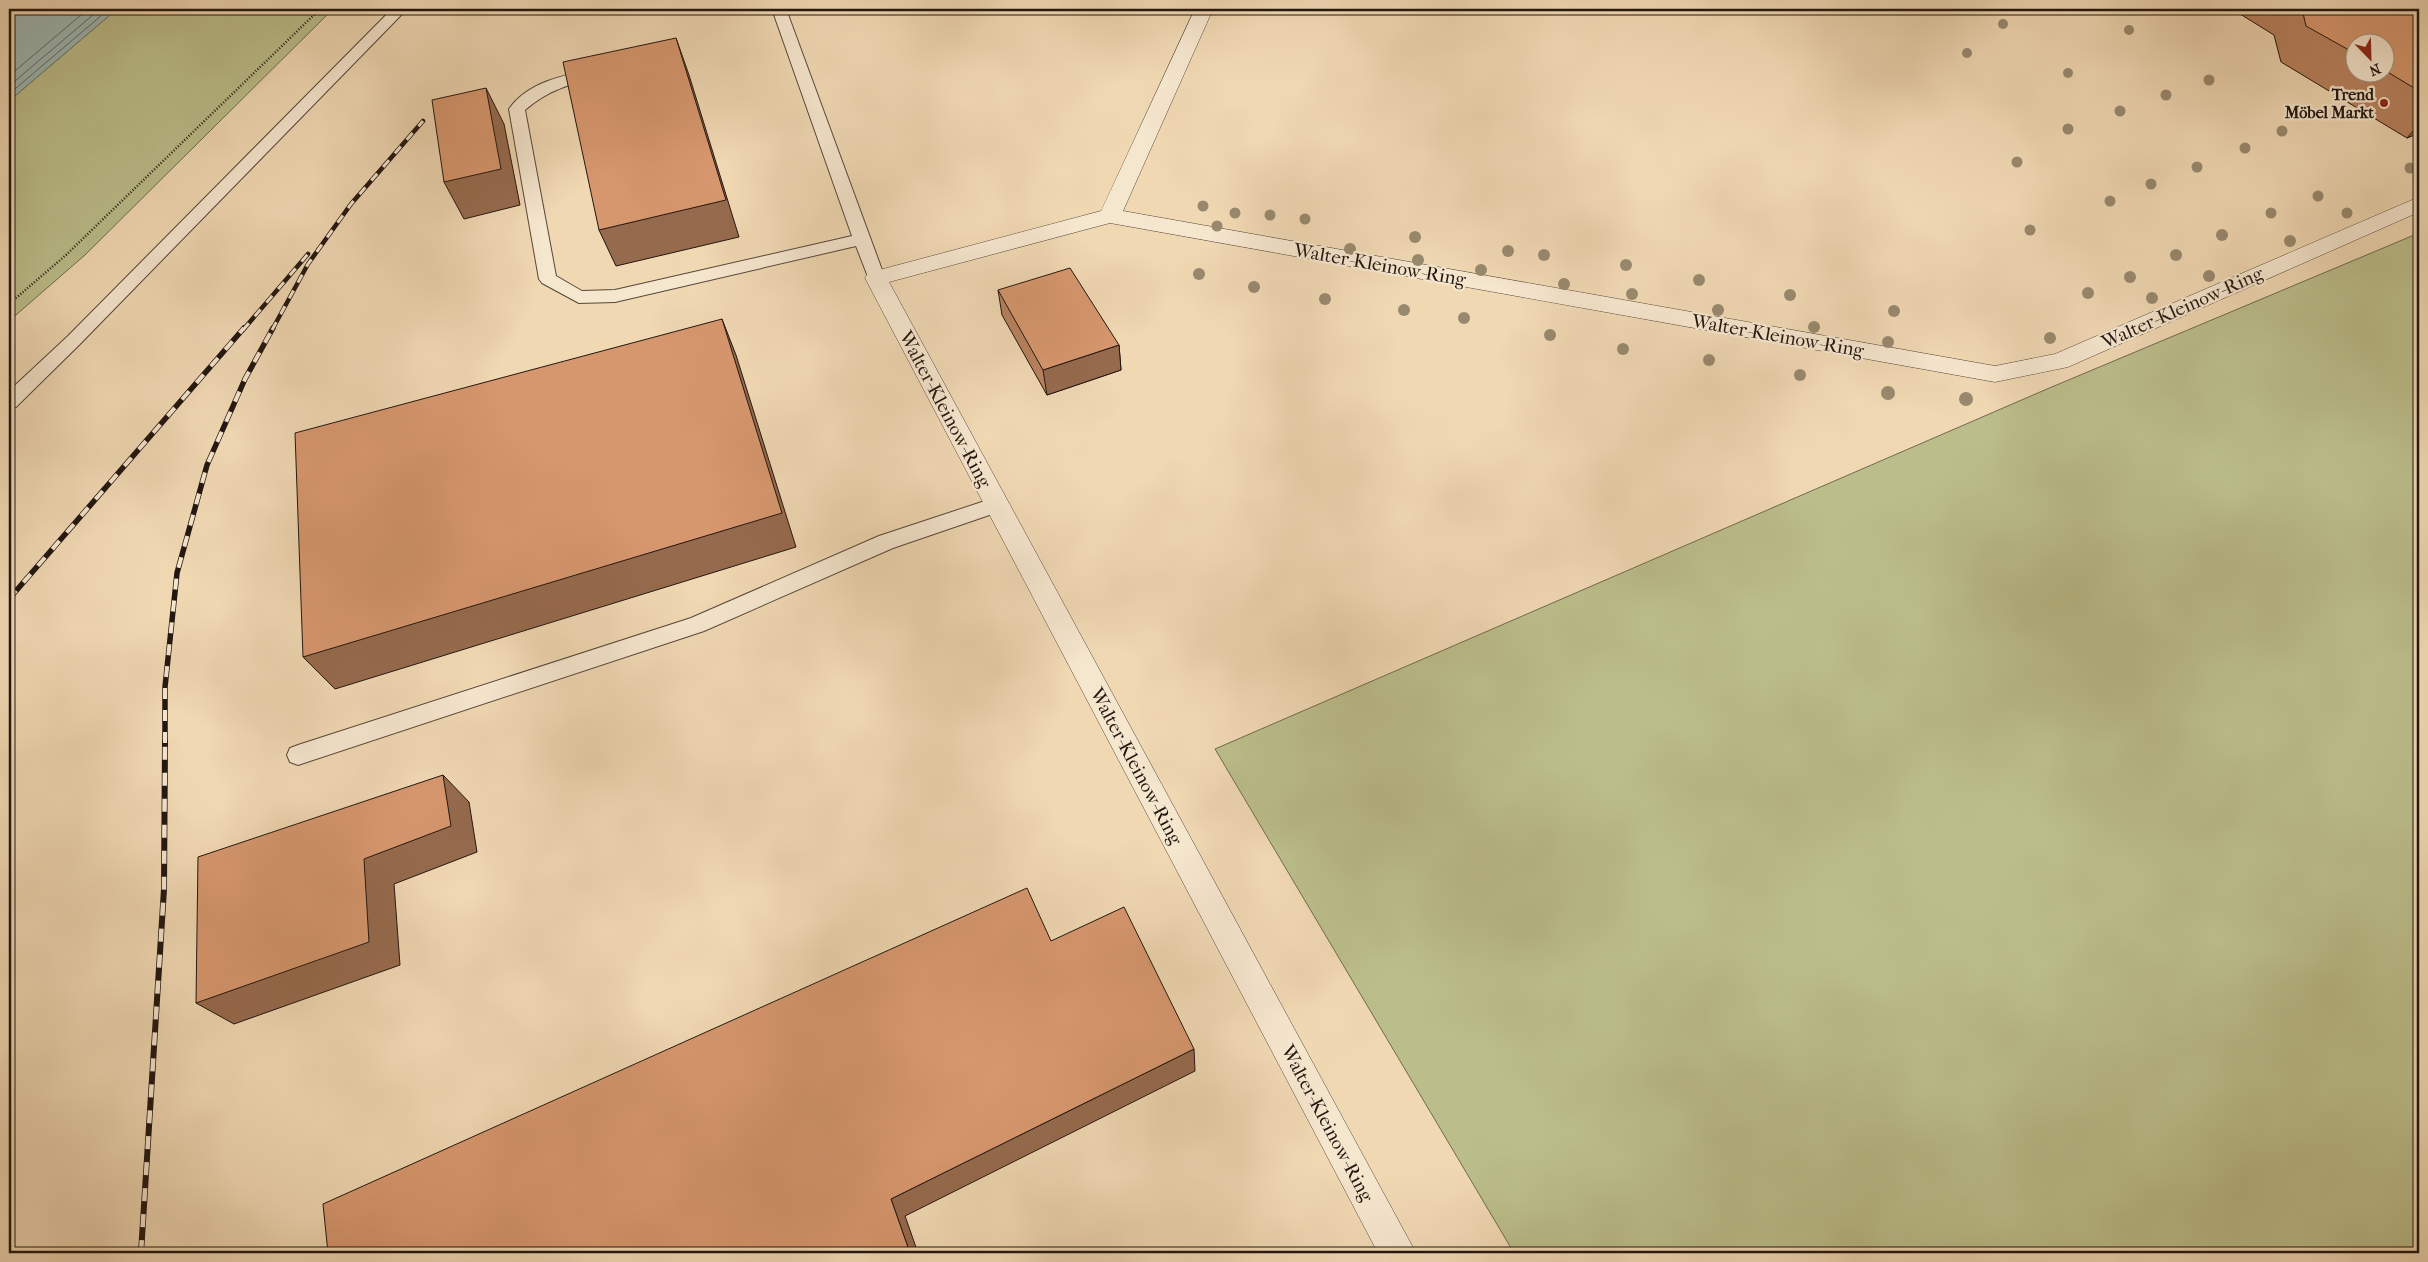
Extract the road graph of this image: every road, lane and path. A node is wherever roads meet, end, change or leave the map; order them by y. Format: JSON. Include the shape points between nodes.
{"nodes":[{"id":1,"x":320,"y":9,"type":"edge"},
{"id":2,"x":400,"y":9,"type":"edge"},
{"id":3,"x":778,"y":9,"type":"edge"},
{"id":4,"x":1204,"y":9,"type":"edge"},
{"id":5,"x":614,"y":70,"type":"edge"},
{"id":6,"x":2419,"y":204,"type":"edge"},
{"id":7,"x":1110,"y":216,"type":"junction"},
{"id":8,"x":862,"y":239,"type":"junction"},
{"id":9,"x":876,"y":278,"type":"junction"},
{"id":10,"x":9,"y":304,"type":"edge"},
{"id":11,"x":9,"y":402,"type":"edge"},
{"id":12,"x":997,"y":505,"type":"junction"},
{"id":13,"x":298,"y":755,"type":"dead end"},
{"id":14,"x":1398,"y":1253,"type":"edge"}],
"edges":[{"from":1,"to":10,"type":"path","via":[[66,256]]},
{"from":2,"to":11,"type":"lane"},
{"from":3,"to":8,"type":"lane","name":"Walter-Kleinow-Ring"},
{"from":4,"to":7,"type":"street"},
{"from":5,"to":8,"type":"lane","via":[[555,82],[534,93],[517,110],[548,279],[579,297],[615,296]]},
{"from":6,"to":7,"type":"street","name":"Walter-Kleinow-Ring","via":[[2060,361],[1995,374]]},
{"from":7,"to":9,"type":"street","name":"Walter-Kleinow-Ring"},
{"from":8,"to":9,"type":"lane","name":"Walter-Kleinow-Ring"},
{"from":9,"to":12,"type":"street","name":"Walter-Kleinow-Ring"},
{"from":12,"to":13,"type":"lane","via":[[886,542],[697,625]]},
{"from":12,"to":14,"type":"street","name":"Walter-Kleinow-Ring"}]}
